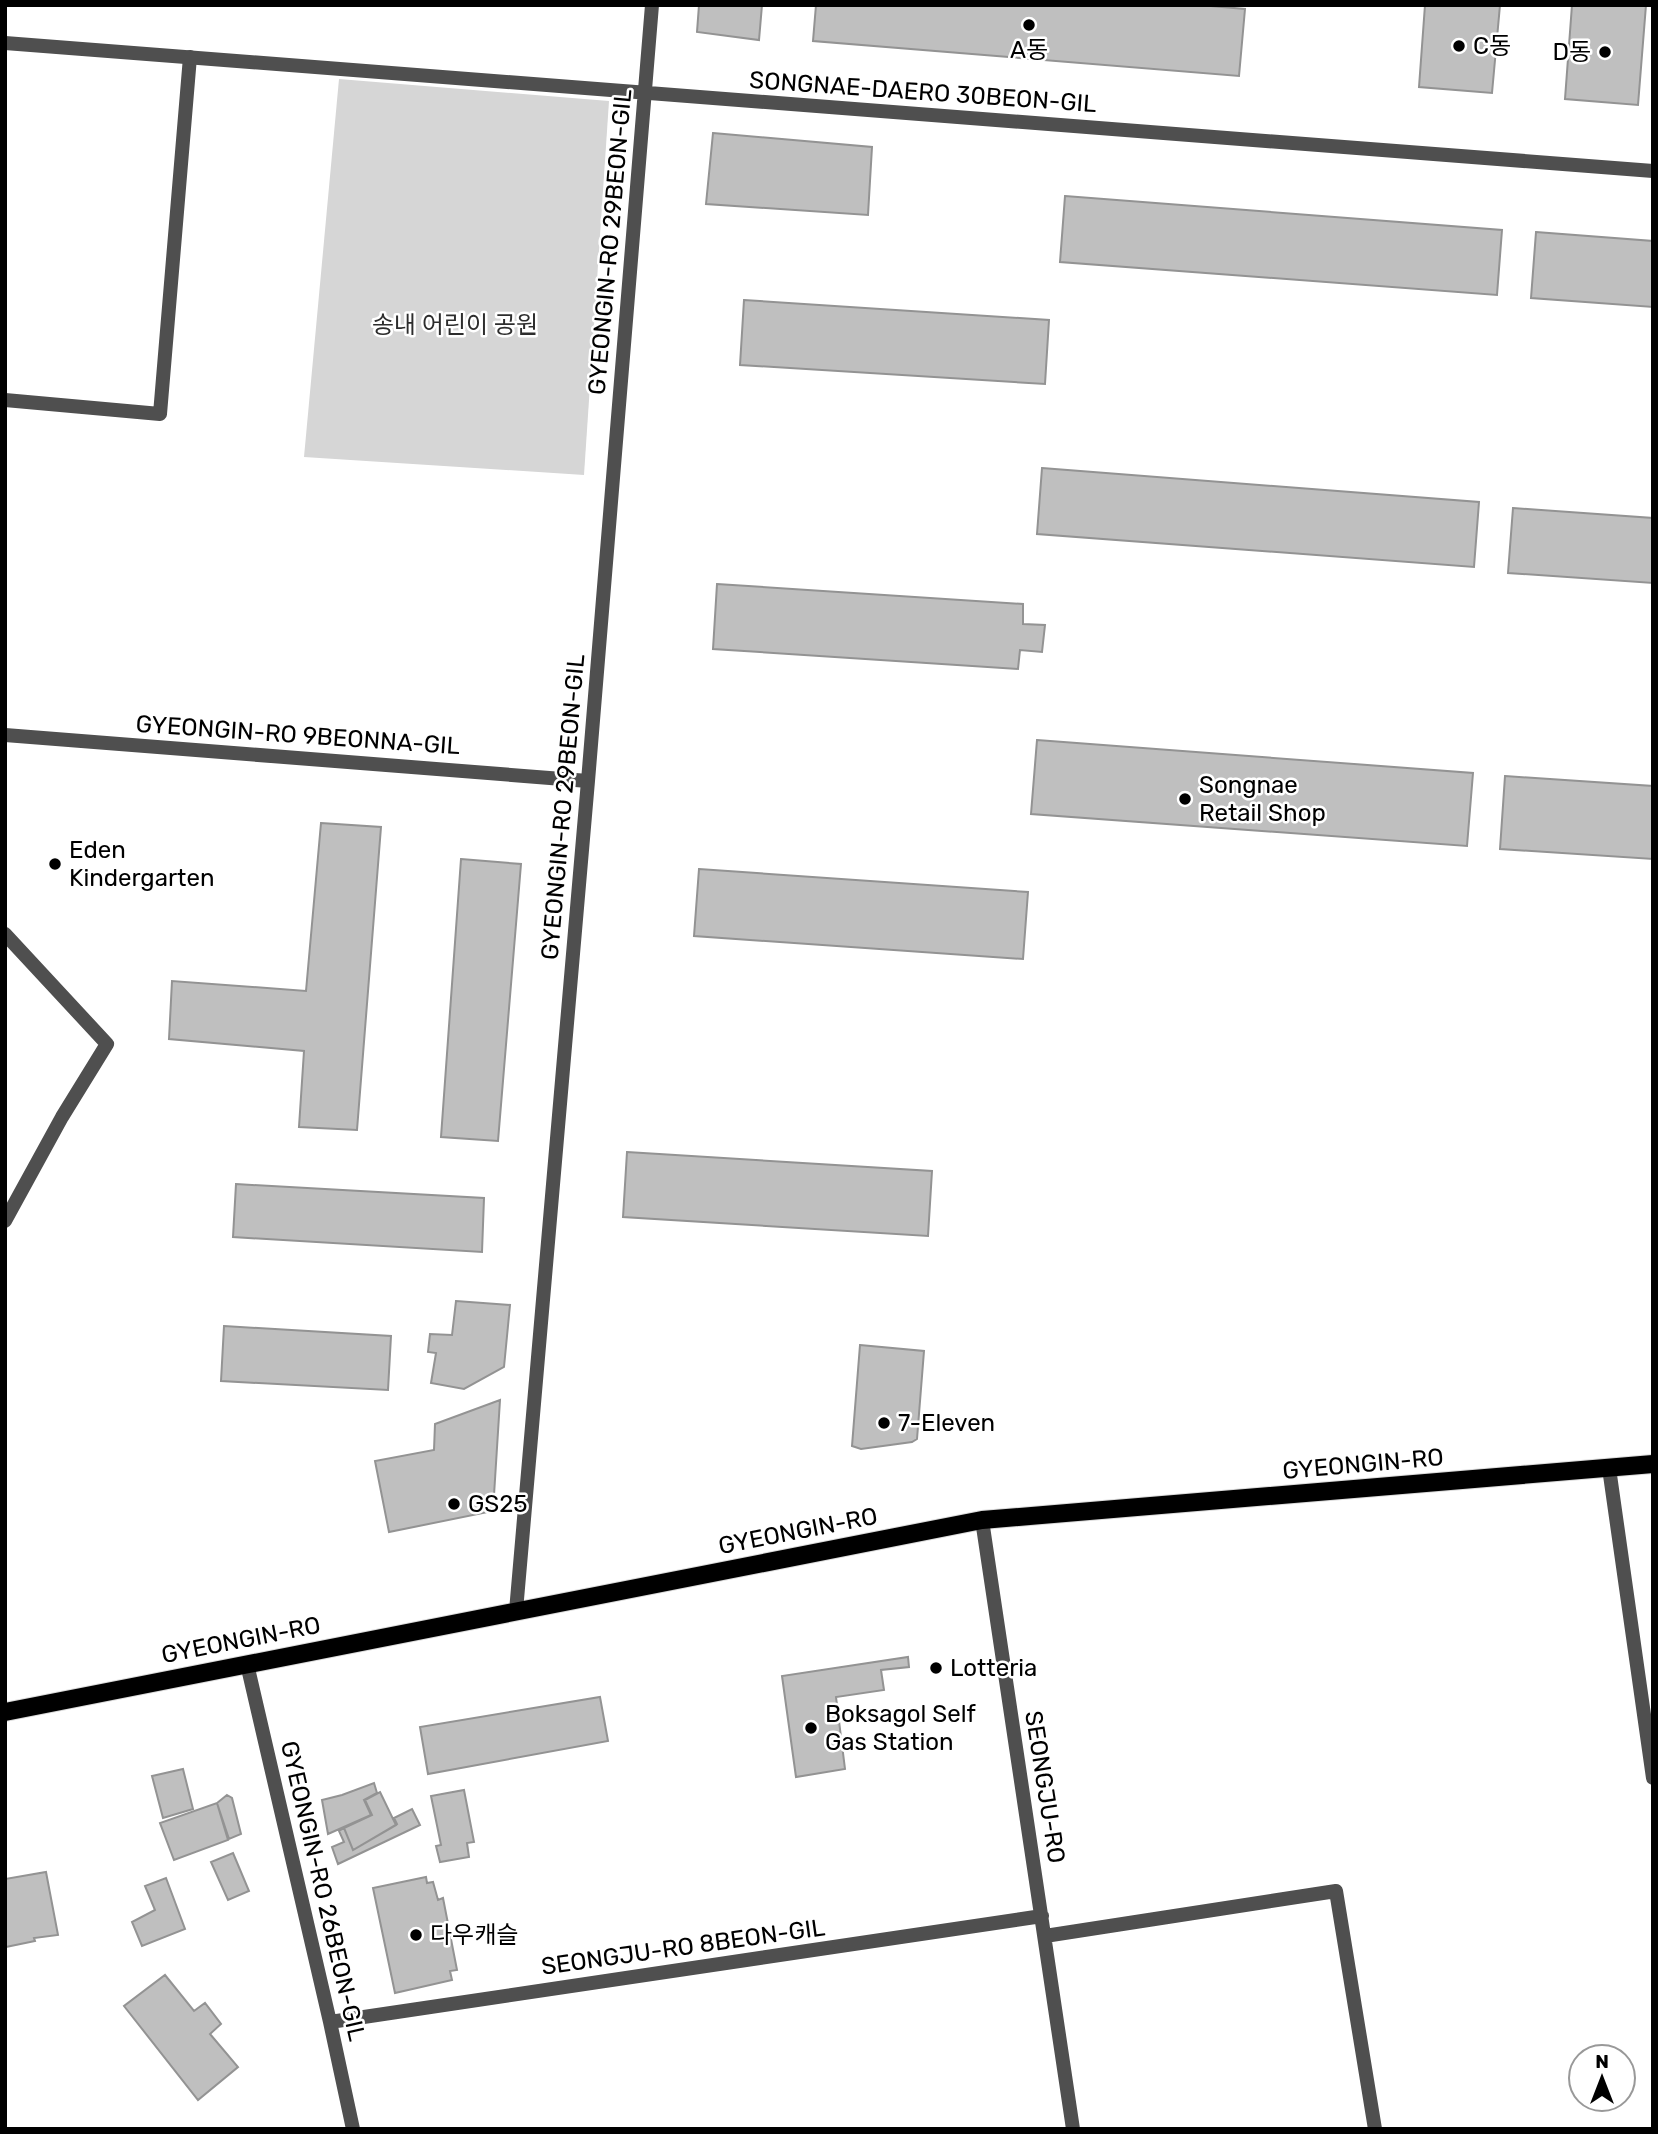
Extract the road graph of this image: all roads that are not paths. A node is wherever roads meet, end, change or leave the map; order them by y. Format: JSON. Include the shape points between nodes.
{"nodes":[{"id":1,"x":652,"y":5,"type":"edge"},
{"id":2,"x":5,"y":43,"type":"edge"},
{"id":3,"x":190,"y":57,"type":"junction"},
{"id":4,"x":645,"y":93,"type":"junction"},
{"id":5,"x":1653,"y":171,"type":"edge"},
{"id":6,"x":5,"y":400,"type":"edge"},
{"id":7,"x":5,"y":736,"type":"edge"},
{"id":8,"x":588,"y":781,"type":"junction"},
{"id":9,"x":5,"y":934,"type":"edge"},
{"id":10,"x":5,"y":1221,"type":"edge"},
{"id":11,"x":1653,"y":1464,"type":"edge"},
{"id":12,"x":1609,"y":1468,"type":"junction"},
{"id":13,"x":982,"y":1520,"type":"junction"},
{"id":14,"x":516,"y":1612,"type":"junction"},
{"id":15,"x":247,"y":1664,"type":"junction"},
{"id":16,"x":5,"y":1712,"type":"edge"},
{"id":17,"x":1653,"y":1778,"type":"edge"},
{"id":18,"x":1042,"y":1916,"type":"junction"},
{"id":19,"x":1045,"y":1936,"type":"junction"},
{"id":20,"x":330,"y":2022,"type":"junction"},
{"id":21,"x":353,"y":2129,"type":"edge"},
{"id":22,"x":1073,"y":2129,"type":"edge"},
{"id":23,"x":1375,"y":2129,"type":"edge"}],
"edges":[{"from":1,"to":4,"type":"street","name":"GYEONGIN-RO 29BEON-GIL"},
{"from":2,"to":3,"type":"street","name":"SONGNAE-DAERO 30BEON-GIL"},
{"from":3,"to":4,"type":"street","name":"SONGNAE-DAERO 30BEON-GIL"},
{"from":3,"to":6,"type":"street","via":[[160,414]]},
{"from":4,"to":5,"type":"street","name":"SONGNAE-DAERO 30BEON-GIL"},
{"from":4,"to":8,"type":"street","name":"GYEONGIN-RO 29BEON-GIL"},
{"from":7,"to":8,"type":"street","name":"GYEONGIN-RO 9BEONNA-GIL"},
{"from":8,"to":14,"type":"street","name":"GYEONGIN-RO 29BEON-GIL"},
{"from":9,"to":10,"type":"street","via":[[107,1044]]},
{"from":11,"to":12,"type":"main road","name":"GYEONGIN-RO"},
{"from":12,"to":13,"type":"main road","name":"GYEONGIN-RO"},
{"from":12,"to":17,"type":"street"},
{"from":13,"to":14,"type":"main road","name":"GYEONGIN-RO"},
{"from":13,"to":18,"type":"street","name":"SEONGJU-RO"},
{"from":14,"to":15,"type":"main road","name":"GYEONGIN-RO"},
{"from":15,"to":16,"type":"main road","name":"GYEONGIN-RO"},
{"from":15,"to":20,"type":"street","name":"GYEONGIN-RO 26BEON-GIL"},
{"from":18,"to":19,"type":"street","name":"SEONGJU-RO"},
{"from":18,"to":20,"type":"street","name":"SEONGJU-RO 8BEON-GIL"},
{"from":19,"to":22,"type":"street","name":"SEONGJU-RO"},
{"from":19,"to":23,"type":"street","via":[[1336,1891]]},
{"from":20,"to":21,"type":"street","name":"GYEONGIN-RO 26BEON-GIL"}]}
